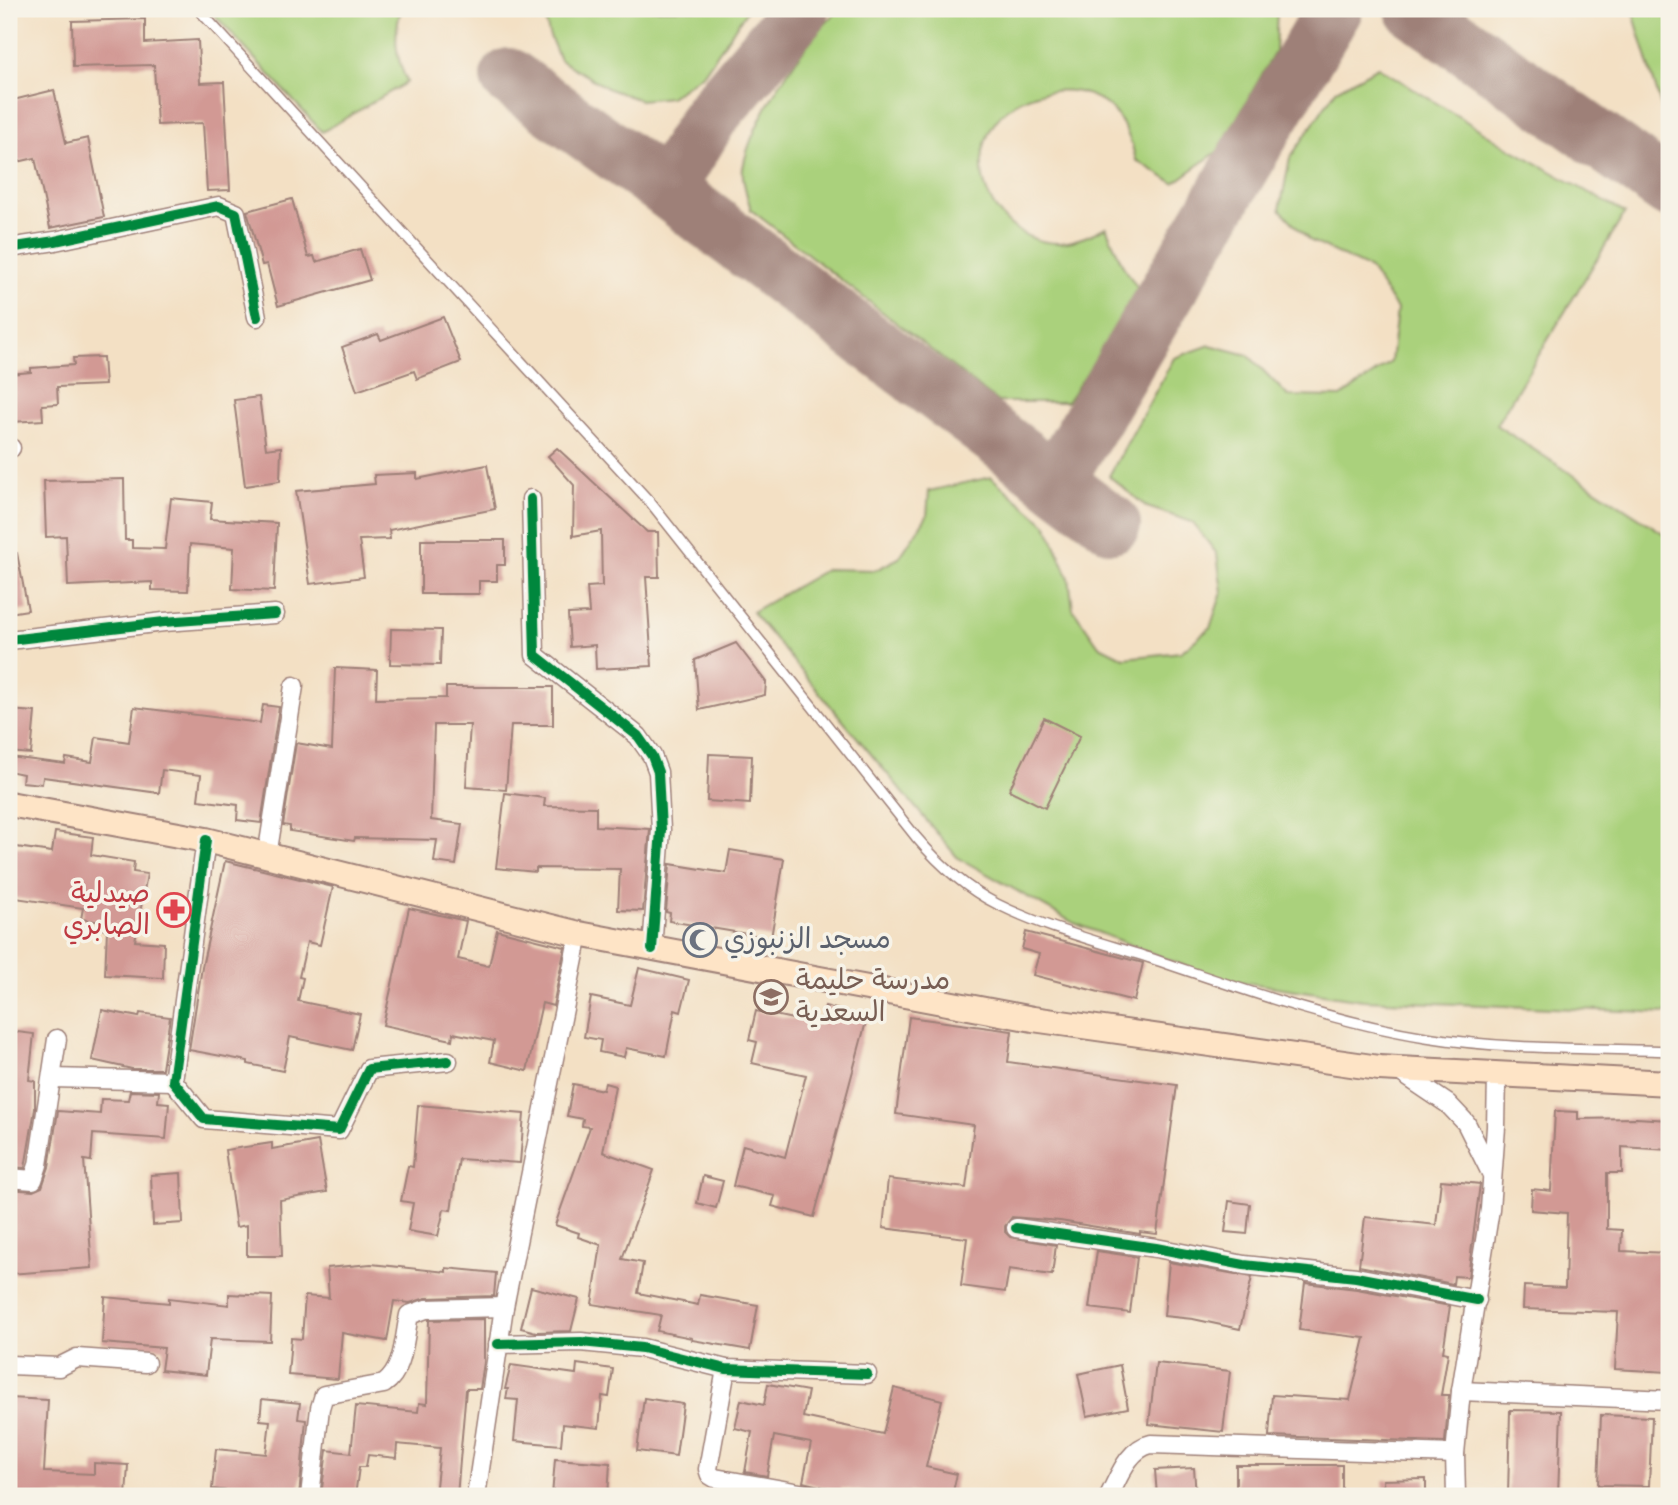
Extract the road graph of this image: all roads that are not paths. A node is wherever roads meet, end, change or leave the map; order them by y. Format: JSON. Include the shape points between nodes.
{"nodes":[{"id":1,"x":198,"y":9,"type":"edge"},
{"id":2,"x":9,"y":248,"type":"edge"},
{"id":3,"x":257,"y":317,"type":"dead end"},
{"id":4,"x":531,"y":499,"type":"dead end"},
{"id":5,"x":275,"y":614,"type":"dead end"},
{"id":6,"x":9,"y":640,"type":"edge"},
{"id":7,"x":294,"y":686,"type":"dead end"},
{"id":8,"x":9,"y":804,"type":"edge"},
{"id":9,"x":206,"y":841,"type":"junction"},
{"id":10,"x":267,"y":856,"type":"junction"},
{"id":11,"x":579,"y":934,"type":"junction"},
{"id":12,"x":652,"y":949,"type":"junction"},
{"id":13,"x":57,"y":1039,"type":"dead end"},
{"id":14,"x":1669,"y":1051,"type":"edge"},
{"id":15,"x":448,"y":1061,"type":"dead end"},
{"id":16,"x":1396,"y":1069,"type":"junction"},
{"id":17,"x":1497,"y":1075,"type":"junction"},
{"id":18,"x":52,"y":1078,"type":"junction"},
{"id":19,"x":173,"y":1081,"type":"junction"},
{"id":20,"x":1669,"y":1083,"type":"edge"},
{"id":21,"x":9,"y":1178,"type":"edge"},
{"id":22,"x":1493,"y":1178,"type":"junction"},
{"id":23,"x":1016,"y":1228,"type":"dead end"},
{"id":24,"x":1477,"y":1300,"type":"junction"},
{"id":25,"x":504,"y":1307,"type":"junction"},
{"id":26,"x":498,"y":1344,"type":"junction"},
{"id":27,"x":146,"y":1363,"type":"dead end"},
{"id":28,"x":9,"y":1365,"type":"edge"},
{"id":29,"x":726,"y":1368,"type":"junction"},
{"id":30,"x":867,"y":1374,"type":"dead end"},
{"id":31,"x":1461,"y":1391,"type":"junction"},
{"id":32,"x":1669,"y":1400,"type":"edge"},
{"id":33,"x":1455,"y":1454,"type":"junction"},
{"id":34,"x":310,"y":1496,"type":"edge"},
{"id":35,"x":476,"y":1496,"type":"edge"},
{"id":36,"x":817,"y":1496,"type":"edge"},
{"id":37,"x":1109,"y":1496,"type":"edge"},
{"id":38,"x":1456,"y":1496,"type":"edge"}],
"edges":[{"from":1,"to":14,"type":"lane","via":[[650,502],[916,837],[971,889],[1033,919],[1378,1029],[1479,1043]]},
{"from":2,"to":3,"type":"street","via":[[219,206],[236,213]]},
{"from":4,"to":12,"type":"street","via":[[534,655],[638,736],[658,772],[661,830]]},
{"from":5,"to":6,"type":"street"},
{"from":7,"to":10,"type":"street"},
{"from":8,"to":9,"type":"main road"},
{"from":9,"to":10,"type":"main road"},
{"from":9,"to":19,"type":"street"},
{"from":10,"to":11,"type":"main road"},
{"from":11,"to":12,"type":"main road"},
{"from":11,"to":25,"type":"street"},
{"from":12,"to":16,"type":"main road","via":[[1033,1019]]},
{"from":13,"to":18,"type":"street"},
{"from":15,"to":19,"type":"street","via":[[369,1069],[339,1130],[204,1119]]},
{"from":16,"to":17,"type":"main road"},
{"from":16,"to":22,"type":"street","via":[[1448,1104],[1466,1123]]},
{"from":17,"to":20,"type":"main road"},
{"from":17,"to":22,"type":"street"},
{"from":18,"to":19,"type":"street"},
{"from":18,"to":21,"type":"street","via":[[33,1180]]},
{"from":22,"to":24,"type":"street"},
{"from":23,"to":24,"type":"street","via":[[1244,1265],[1356,1277]]},
{"from":24,"to":31,"type":"street"},
{"from":25,"to":26,"type":"street"},
{"from":25,"to":34,"type":"street","via":[[426,1309],[409,1315],[397,1371],[391,1379],[324,1395]]},
{"from":26,"to":29,"type":"street","via":[[582,1342],[642,1348]]},
{"from":26,"to":35,"type":"street"},
{"from":27,"to":28,"type":"street","via":[[77,1358],[59,1367]]},
{"from":29,"to":30,"type":"street"},
{"from":29,"to":36,"type":"street","via":[[710,1475]]},
{"from":31,"to":32,"type":"street"},
{"from":31,"to":33,"type":"street"},
{"from":33,"to":37,"type":"street","via":[[1151,1444],[1135,1452]]},
{"from":33,"to":38,"type":"street"}]}
